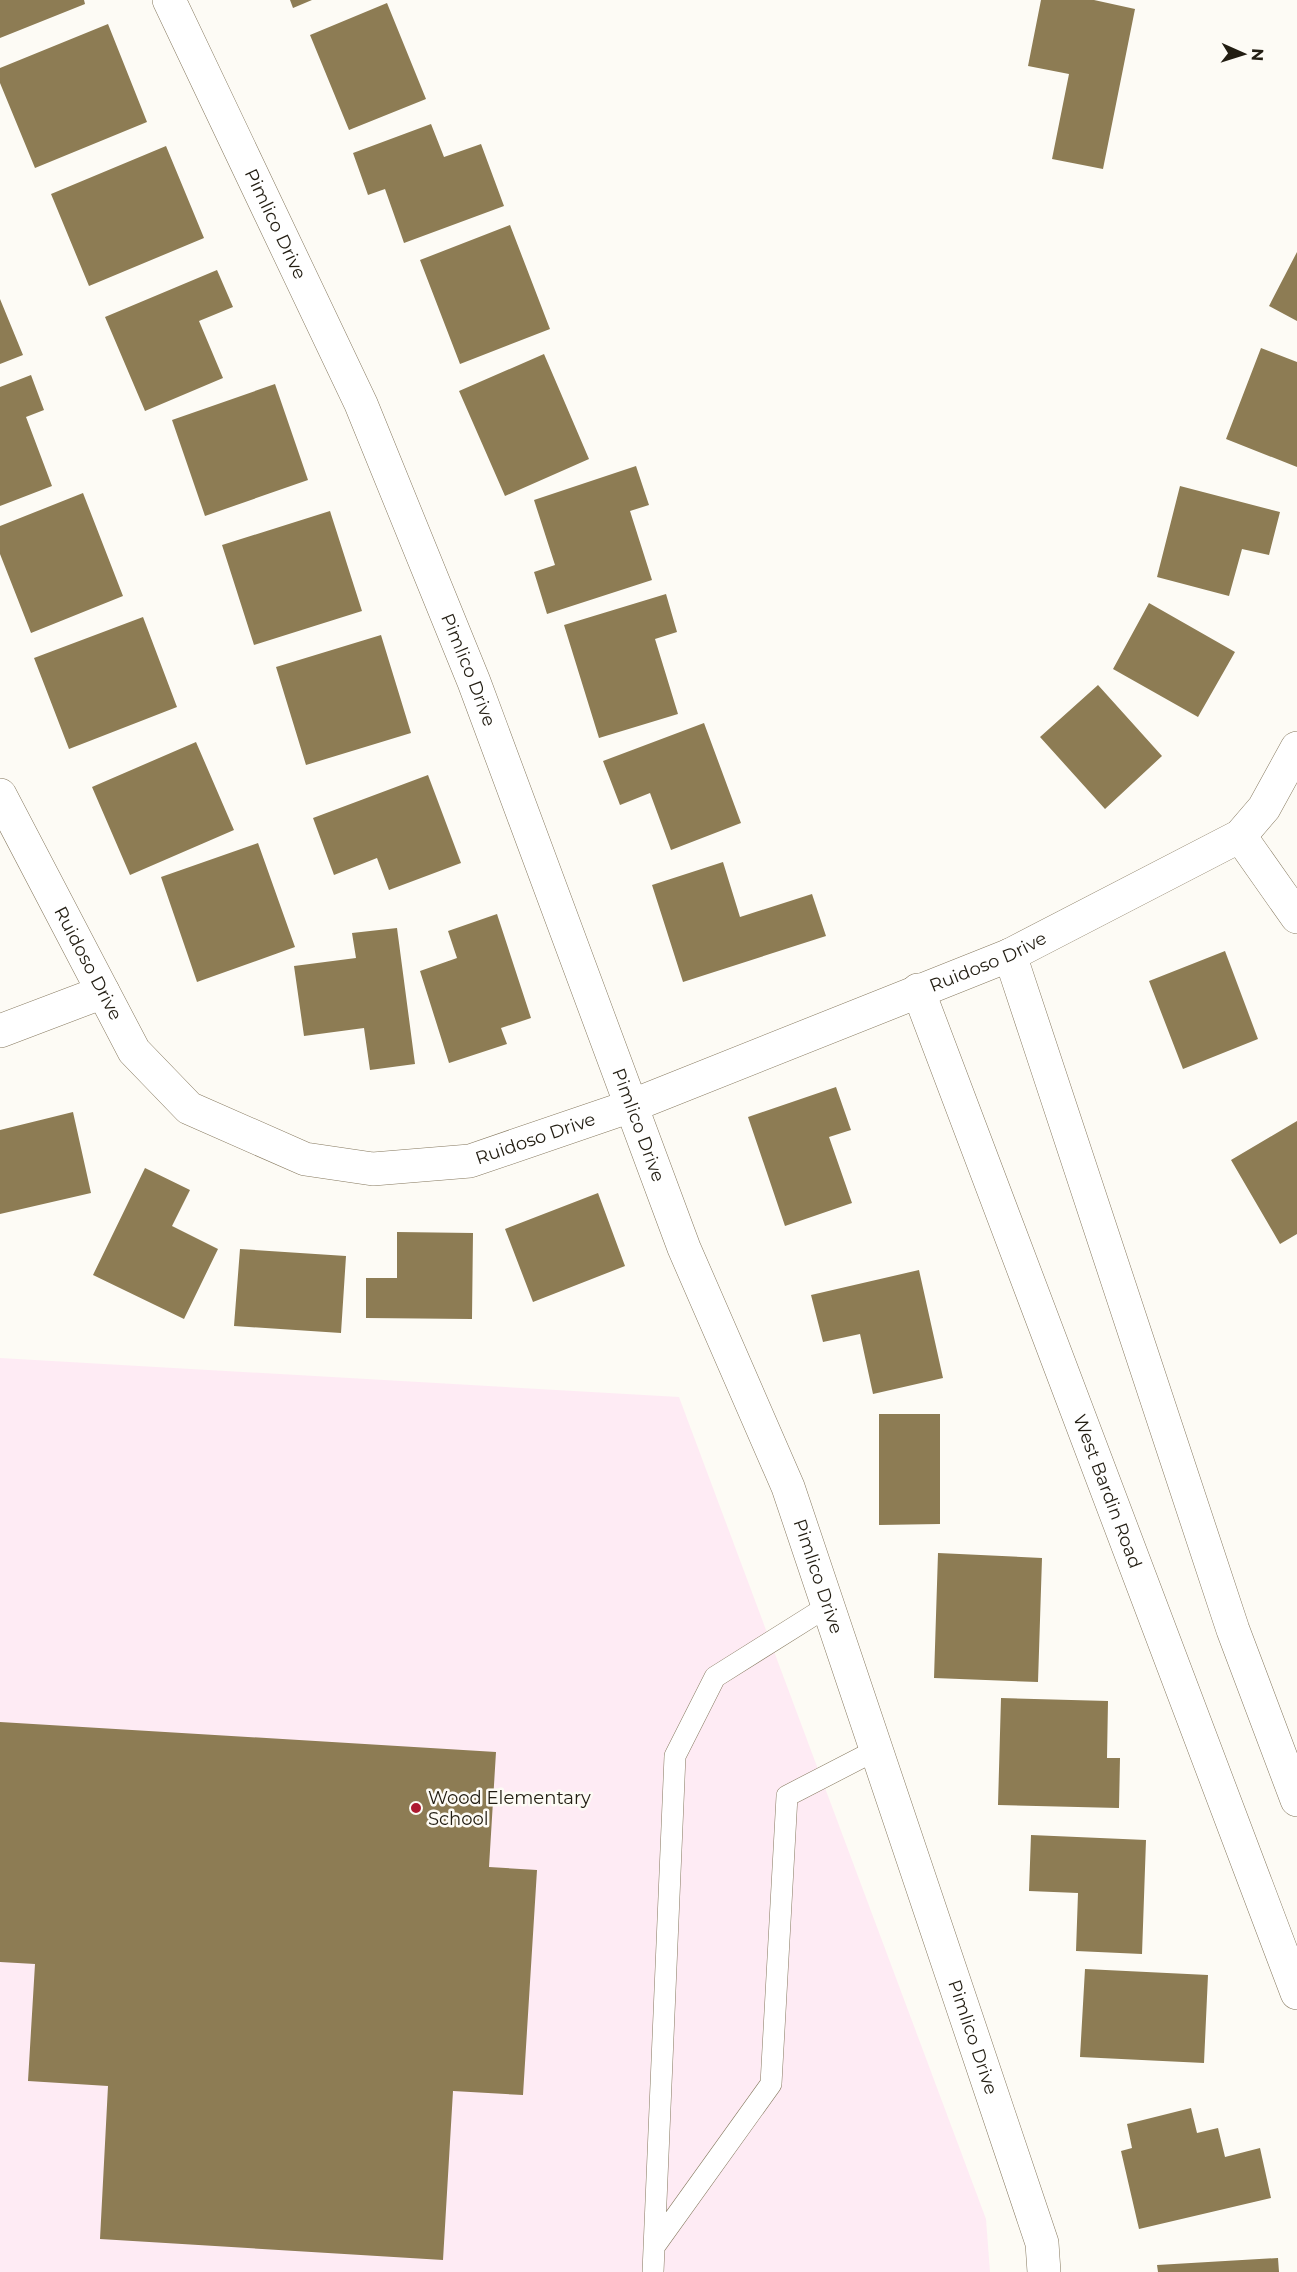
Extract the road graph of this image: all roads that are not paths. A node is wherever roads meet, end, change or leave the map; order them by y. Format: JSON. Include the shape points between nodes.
{"nodes":[{"id":1,"x":169,"y":0,"type":"edge"},
{"id":2,"x":1297,"y":748,"type":"edge"},
{"id":3,"x":0,"y":795,"type":"edge"},
{"id":4,"x":1240,"y":836,"type":"junction"},
{"id":5,"x":1297,"y":917,"type":"edge"},
{"id":6,"x":1010,"y":955,"type":"junction"},
{"id":7,"x":918,"y":990,"type":"junction"},
{"id":8,"x":103,"y":992,"type":"junction"},
{"id":9,"x":0,"y":1031,"type":"edge"},
{"id":10,"x":631,"y":1106,"type":"junction"},
{"id":11,"x":828,"y":1606,"type":"junction"},
{"id":12,"x":876,"y":1750,"type":"junction"},
{"id":13,"x":1297,"y":1800,"type":"edge"},
{"id":14,"x":1297,"y":1993,"type":"edge"},
{"id":15,"x":654,"y":2247,"type":"junction"},
{"id":16,"x":653,"y":2272,"type":"edge"},
{"id":17,"x":1044,"y":2272,"type":"edge"}],
"edges":[{"from":1,"to":10,"type":"street","name":"Pimlico Drive","via":[[360,404],[474,682]]},
{"from":2,"to":4,"type":"street","via":[[1264,808]]},
{"from":3,"to":8,"type":"street","name":"Ruidoso Drive"},
{"from":4,"to":5,"type":"street"},
{"from":4,"to":6,"type":"street","name":"Ruidoso Drive"},
{"from":6,"to":7,"type":"street","name":"Ruidoso Drive"},
{"from":6,"to":13,"type":"street","via":[[1233,1630]]},
{"from":7,"to":10,"type":"street","name":"Ruidoso Drive"},
{"from":7,"to":14,"type":"street","name":"West Bardin Road"},
{"from":8,"to":9,"type":"street"},
{"from":8,"to":10,"type":"street","name":"Ruidoso Drive","via":[[134,1052],[189,1108],[305,1159],[373,1169],[470,1161]]},
{"from":10,"to":11,"type":"street","name":"Pimlico Drive","via":[[684,1248],[788,1487]]},
{"from":11,"to":12,"type":"street","name":"Pimlico Drive"},
{"from":11,"to":15,"type":"lane","via":[[716,1677],[675,1756]]},
{"from":12,"to":15,"type":"lane","via":[[787,1796],[771,2084]]},
{"from":12,"to":17,"type":"street","name":"Pimlico Drive","via":[[1042,2243]]},
{"from":15,"to":16,"type":"lane"}]}
